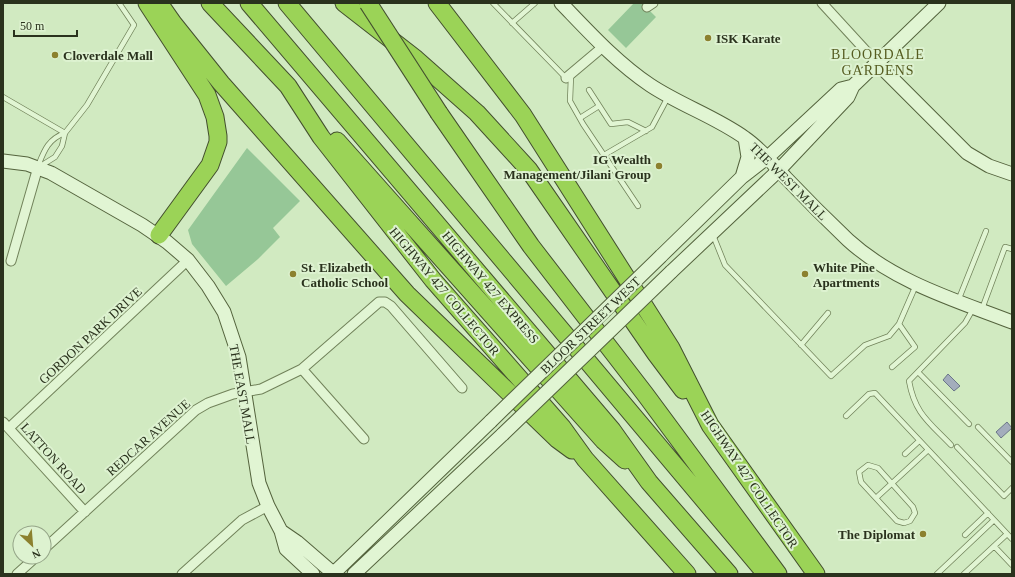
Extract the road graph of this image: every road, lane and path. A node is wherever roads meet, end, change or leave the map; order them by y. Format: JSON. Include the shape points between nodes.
{"nodes":[{"id":1,"x":119,"y":3,"type":"edge"},
{"id":2,"x":147,"y":3,"type":"edge"},
{"id":3,"x":159,"y":3,"type":"edge"},
{"id":4,"x":210,"y":3,"type":"edge"},
{"id":5,"x":249,"y":3,"type":"edge"},
{"id":6,"x":287,"y":3,"type":"edge"},
{"id":7,"x":344,"y":3,"type":"edge"},
{"id":8,"x":368,"y":3,"type":"edge"},
{"id":9,"x":437,"y":3,"type":"edge"},
{"id":10,"x":493,"y":3,"type":"edge"},
{"id":11,"x":535,"y":3,"type":"edge"},
{"id":12,"x":561,"y":3,"type":"edge"},
{"id":13,"x":822,"y":3,"type":"edge"},
{"id":14,"x":939,"y":3,"type":"edge"},
{"id":15,"x":512,"y":24,"type":"junction"},
{"id":16,"x":604,"y":46,"type":"junction"},
{"id":17,"x":877,"y":63,"type":"junction"},
{"id":18,"x":568,"y":76,"type":"junction"},
{"id":19,"x":288,"y":86,"type":"junction"},
{"id":20,"x":853,"y":86,"type":"junction"},
{"id":21,"x":589,"y":90,"type":"dead end"},
{"id":22,"x":668,"y":95,"type":"junction"},
{"id":23,"x":3,"y":97,"type":"edge"},
{"id":24,"x":599,"y":106,"type":"junction"},
{"id":25,"x":580,"y":118,"type":"junction"},
{"id":26,"x":646,"y":131,"type":"junction"},
{"id":27,"x":64,"y":133,"type":"junction"},
{"id":28,"x":745,"y":138,"type":"junction"},
{"id":29,"x":604,"y":155,"type":"junction"},
{"id":30,"x":768,"y":157,"type":"junction"},
{"id":31,"x":3,"y":161,"type":"edge"},
{"id":32,"x":38,"y":167,"type":"junction"},
{"id":33,"x":779,"y":170,"type":"junction"},
{"id":34,"x":1012,"y":174,"type":"edge"},
{"id":35,"x":742,"y":177,"type":"junction"},
{"id":36,"x":638,"y":206,"type":"dead end"},
{"id":37,"x":986,"y":231,"type":"dead end"},
{"id":38,"x":713,"y":234,"type":"junction"},
{"id":39,"x":159,"y":235,"type":"junction"},
{"id":40,"x":1012,"y":249,"type":"edge"},
{"id":41,"x":188,"y":260,"type":"junction"},
{"id":42,"x":11,"y":261,"type":"dead end"},
{"id":43,"x":916,"y":285,"type":"junction"},
{"id":44,"x":958,"y":301,"type":"junction"},
{"id":45,"x":978,"y":309,"type":"junction"},
{"id":46,"x":828,"y":313,"type":"dead end"},
{"id":47,"x":1012,"y":322,"type":"edge"},
{"id":48,"x":899,"y":324,"type":"junction"},
{"id":49,"x":801,"y":345,"type":"junction"},
{"id":50,"x":892,"y":367,"type":"dead end"},
{"id":51,"x":302,"y":369,"type":"junction"},
{"id":52,"x":918,"y":372,"type":"junction"},
{"id":53,"x":462,"y":388,"type":"dead end"},
{"id":54,"x":244,"y":391,"type":"junction"},
{"id":55,"x":846,"y":416,"type":"dead end"},
{"id":56,"x":969,"y":424,"type":"dead end"},
{"id":57,"x":6,"y":425,"type":"edge"},
{"id":58,"x":710,"y":425,"type":"junction"},
{"id":59,"x":978,"y":427,"type":"dead end"},
{"id":60,"x":364,"y":439,"type":"dead end"},
{"id":61,"x":918,"y":441,"type":"junction"},
{"id":62,"x":951,"y":445,"type":"dead end"},
{"id":63,"x":957,"y":447,"type":"dead end"},
{"id":64,"x":927,"y":451,"type":"junction"},
{"id":65,"x":905,"y":454,"type":"dead end"},
{"id":66,"x":585,"y":459,"type":"junction"},
{"id":67,"x":1012,"y":462,"type":"edge"},
{"id":68,"x":649,"y":482,"type":"junction"},
{"id":69,"x":891,"y":483,"type":"junction"},
{"id":70,"x":1012,"y":488,"type":"edge"},
{"id":71,"x":876,"y":498,"type":"junction"},
{"id":72,"x":268,"y":506,"type":"junction"},
{"id":73,"x":85,"y":512,"type":"junction"},
{"id":74,"x":988,"y":514,"type":"junction"},
{"id":75,"x":994,"y":520,"type":"junction"},
{"id":76,"x":281,"y":531,"type":"junction"},
{"id":77,"x":1007,"y":534,"type":"junction"},
{"id":78,"x":965,"y":536,"type":"dead end"},
{"id":79,"x":1012,"y":539,"type":"edge"},
{"id":80,"x":52,"y":542,"type":"edge"},
{"id":81,"x":994,"y":546,"type":"junction"},
{"id":82,"x":373,"y":556,"type":"junction"},
{"id":83,"x":27,"y":565,"type":"edge"},
{"id":84,"x":1012,"y":565,"type":"edge"},
{"id":85,"x":17,"y":574,"type":"edge"},
{"id":86,"x":182,"y":574,"type":"edge"},
{"id":87,"x":313,"y":574,"type":"edge"},
{"id":88,"x":333,"y":574,"type":"edge"},
{"id":89,"x":354,"y":574,"type":"edge"},
{"id":90,"x":368,"y":574,"type":"edge"},
{"id":91,"x":686,"y":574,"type":"edge"},
{"id":92,"x":729,"y":574,"type":"edge"},
{"id":93,"x":766,"y":574,"type":"edge"},
{"id":94,"x":778,"y":574,"type":"edge"},
{"id":95,"x":816,"y":574,"type":"edge"},
{"id":96,"x":937,"y":574,"type":"edge"},
{"id":97,"x":964,"y":574,"type":"edge"}],
"edges":[{"from":1,"to":27,"type":"lane","via":[[134,25],[86,105]]},
{"from":2,"to":39,"type":"highway","via":[[207,95],[215,117],[218,136],[210,164]]},
{"from":3,"to":66,"type":"highway","via":[[221,83],[407,294],[557,439]]},
{"from":4,"to":19,"type":"highway","name":"HIGHWAY 427 COLLECTOR"},
{"from":5,"to":68,"type":"highway","name":"HIGHWAY 427 EXPRESS","via":[[612,430]]},
{"from":6,"to":93,"type":"highway","name":"HIGHWAY 427 EXPRESS"},
{"from":7,"to":58,"type":"highway","via":[[416,59],[477,113],[529,170],[656,354]]},
{"from":8,"to":94,"type":"highway","bridge":true,"via":[[439,113],[531,246],[645,394]]},
{"from":9,"to":58,"type":"highway","name":"HIGHWAY 427 COLLECTOR","via":[[522,115],[671,348]]},
{"from":10,"to":15,"type":"lane"},
{"from":11,"to":15,"type":"lane"},
{"from":12,"to":16,"type":"main road","name":"THE WEST MALL"},
{"from":13,"to":17,"type":"street"},
{"from":14,"to":17,"type":"main road","name":"BLOOR STREET WEST"},
{"from":15,"to":18,"type":"lane"},
{"from":16,"to":18,"type":"street"},
{"from":16,"to":22,"type":"main road","name":"THE WEST MALL","via":[[635,74]]},
{"from":17,"to":20,"type":"main road","name":"BLOOR STREET WEST"},
{"from":17,"to":34,"type":"main road","via":[[967,153],[985,165]]},
{"from":18,"to":25,"type":"lane","via":[[570,101]]},
{"from":19,"to":66,"type":"highway","name":"HIGHWAY 427 COLLECTOR","via":[[321,137],[414,257],[562,427]]},
{"from":19,"to":68,"type":"highway","via":[[604,441]]},
{"from":20,"to":30,"type":"main road","name":"BLOOR STREET WEST","via":[[841,89]]},
{"from":20,"to":33,"type":"main road","name":"BLOOR STREET WEST","via":[[848,97]]},
{"from":21,"to":24,"type":"lane"},
{"from":22,"to":26,"type":"lane","via":[[652,127]]},
{"from":22,"to":28,"type":"main road","name":"THE WEST MALL"},
{"from":23,"to":27,"type":"lane"},
{"from":24,"to":25,"type":"lane"},
{"from":24,"to":26,"type":"lane","via":[[611,124],[628,122]]},
{"from":25,"to":29,"type":"lane"},
{"from":26,"to":29,"type":"lane"},
{"from":27,"to":32,"type":"lane","via":[[55,136],[45,149]]},
{"from":27,"to":32,"type":"lane","via":[[62,146],[54,158]]},
{"from":28,"to":30,"type":"main road","name":"THE WEST MALL"},
{"from":28,"to":35,"type":"main road","via":[[748,157]]},
{"from":29,"to":36,"type":"lane"},
{"from":30,"to":33,"type":"main road","name":"THE WEST MALL"},
{"from":30,"to":35,"type":"main road","name":"BLOOR STREET WEST"},
{"from":31,"to":32,"type":"main road","name":"THE EAST MALL"},
{"from":32,"to":39,"type":"main road","name":"THE EAST MALL"},
{"from":32,"to":42,"type":"street"},
{"from":33,"to":38,"type":"main road","name":"BLOOR STREET WEST"},
{"from":33,"to":43,"type":"main road","name":"THE WEST MALL","via":[[849,240],[878,264]]},
{"from":35,"to":88,"type":"main road","name":"BLOOR STREET WEST","bridge":true},
{"from":37,"to":44,"type":"lane"},
{"from":38,"to":49,"type":"lane","via":[[725,265]]},
{"from":38,"to":82,"type":"main road","name":"BLOOR STREET WEST","bridge":true},
{"from":39,"to":41,"type":"main road","name":"THE EAST MALL"},
{"from":40,"to":45,"type":"lane","via":[[1005,247]]},
{"from":41,"to":54,"type":"main road","name":"THE EAST MALL","via":[[224,312],[239,357]]},
{"from":41,"to":57,"type":"street","name":"GORDON PARK DRIVE"},
{"from":43,"to":44,"type":"main road","name":"THE WEST MALL"},
{"from":43,"to":48,"type":"lane"},
{"from":44,"to":45,"type":"main road","name":"THE WEST MALL"},
{"from":45,"to":47,"type":"main road","name":"THE WEST MALL"},
{"from":45,"to":52,"type":"lane"},
{"from":46,"to":49,"type":"lane"},
{"from":48,"to":49,"type":"lane","via":[[889,336],[865,345],[831,376]]},
{"from":48,"to":50,"type":"lane","via":[[915,347]]},
{"from":51,"to":53,"type":"street","name":"REDCAR AVENUE","via":[[374,306],[379,302],[385,302]]},
{"from":51,"to":54,"type":"street","name":"REDCAR AVENUE","via":[[261,389]]},
{"from":51,"to":60,"type":"street"},
{"from":52,"to":56,"type":"lane"},
{"from":52,"to":62,"type":"lane","via":[[909,381],[918,412]]},
{"from":54,"to":72,"type":"main road","name":"THE EAST MALL","via":[[255,466]]},
{"from":54,"to":73,"type":"street","name":"REDCAR AVENUE","via":[[196,410]]},
{"from":55,"to":61,"type":"lane","via":[[873,392]]},
{"from":57,"to":73,"type":"street","name":"LATTON ROAD"},
{"from":58,"to":95,"type":"highway","name":"HIGHWAY 427 COLLECTOR"},
{"from":59,"to":67,"type":"lane"},
{"from":61,"to":64,"type":"lane"},
{"from":61,"to":65,"type":"lane"},
{"from":63,"to":70,"type":"lane","via":[[1004,496]]},
{"from":64,"to":69,"type":"lane"},
{"from":64,"to":74,"type":"lane"},
{"from":66,"to":91,"type":"highway","name":"HIGHWAY 427 COLLECTOR"},
{"from":68,"to":92,"type":"highway","name":"HIGHWAY 427 EXPRESS"},
{"from":69,"to":71,"type":"lane"},
{"from":69,"to":71,"type":"lane","via":[[875,466],[868,465],[861,469],[859,479]]},
{"from":69,"to":71,"type":"lane","via":[[913,507],[912,519],[904,523],[897,521]]},
{"from":72,"to":76,"type":"main road","name":"THE EAST MALL"},
{"from":72,"to":86,"type":"street","via":[[242,520]]},
{"from":73,"to":80,"type":"street","name":"REDCAR AVENUE"},
{"from":74,"to":75,"type":"lane"},
{"from":74,"to":78,"type":"lane"},
{"from":75,"to":77,"type":"lane"},
{"from":75,"to":96,"type":"lane"},
{"from":76,"to":87,"type":"main road","name":"THE EAST MALL","via":[[286,549]]},
{"from":76,"to":88,"type":"main road","name":"THE EAST MALL"},
{"from":77,"to":79,"type":"lane"},
{"from":77,"to":81,"type":"lane"},
{"from":81,"to":84,"type":"lane"},
{"from":81,"to":97,"type":"lane"},
{"from":82,"to":89,"type":"main road","name":"BLOOR STREET WEST"},
{"from":82,"to":90,"type":"main road"},
{"from":83,"to":85,"type":"street"}]}
